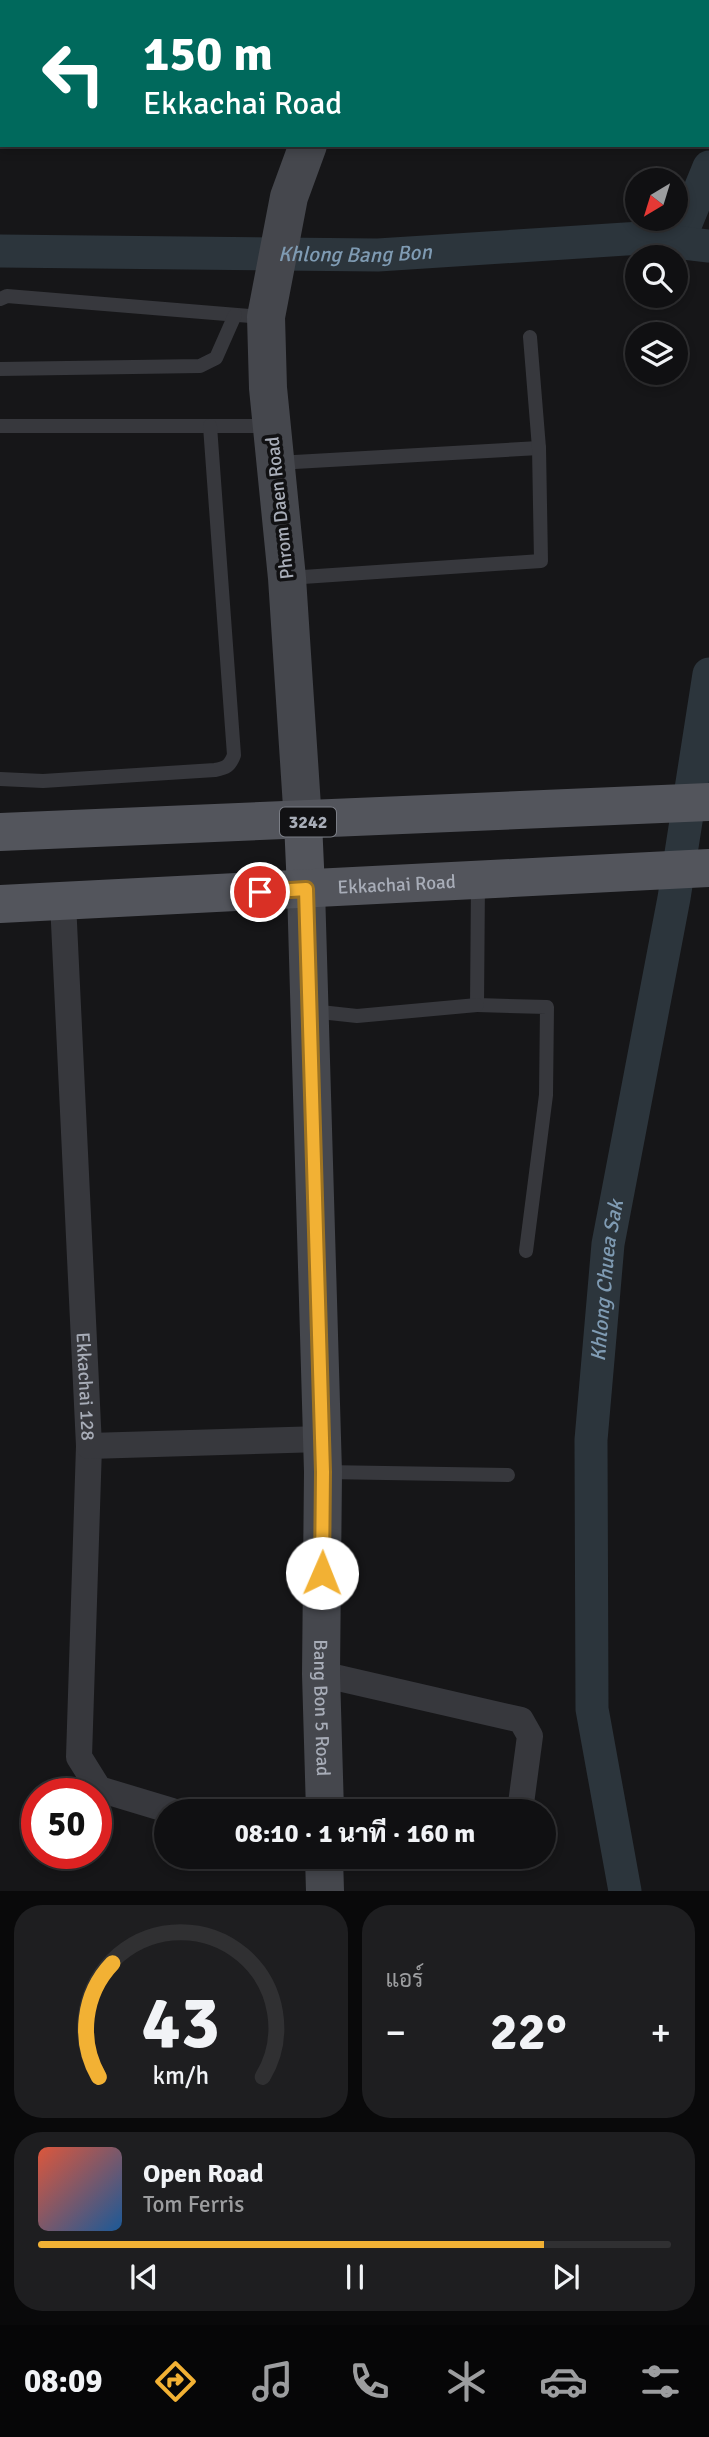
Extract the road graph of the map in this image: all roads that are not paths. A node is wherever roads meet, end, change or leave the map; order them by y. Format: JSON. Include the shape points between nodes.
{"nodes":[{"id":1,"x":308,"y":147,"type":"edge"},
{"id":2,"x":0,"y":299,"type":"edge"},
{"id":3,"x":258,"y":305,"type":"junction"},
{"id":4,"x":530,"y":337,"type":"dead end"},
{"id":5,"x":0,"y":369,"type":"edge"},
{"id":6,"x":0,"y":426,"type":"edge"},
{"id":7,"x":210,"y":426,"type":"junction"},
{"id":8,"x":274,"y":445,"type":"junction"},
{"id":9,"x":539,"y":449,"type":"junction"},
{"id":10,"x":287,"y":578,"type":"junction"},
{"id":11,"x":0,"y":779,"type":"edge"},
{"id":12,"x":709,"y":802,"type":"edge"},
{"id":13,"x":303,"y":822,"type":"junction"},
{"id":14,"x":0,"y":832,"type":"edge"},
{"id":15,"x":709,"y":868,"type":"edge"},
{"id":16,"x":478,"y":880,"type":"junction"},
{"id":17,"x":306,"y":889,"type":"junction"},
{"id":18,"x":63,"y":902,"type":"junction"},
{"id":19,"x":0,"y":904,"type":"edge"},
{"id":20,"x":477,"y":1005,"type":"junction"},
{"id":21,"x":310,"y":1011,"type":"junction"},
{"id":22,"x":526,"y":1251,"type":"dead end"},
{"id":23,"x":89,"y":1446,"type":"junction"},
{"id":24,"x":322,"y":1455,"type":"junction"},
{"id":25,"x":508,"y":1475,"type":"dead end"},
{"id":26,"x":321,"y":1674,"type":"junction"},
{"id":27,"x":325,"y":1799,"type":"edge"},
{"id":28,"x":522,"y":1799,"type":"edge"},
{"id":29,"x":154,"y":1806,"type":"edge"},
{"id":30,"x":324,"y":1869,"type":"edge"},
{"id":31,"x":324,"y":1891,"type":"edge"}],
"edges":[{"from":1,"to":3,"type":"main road","name":"Phrom Daen Road"},
{"from":2,"to":3,"type":"lane"},
{"from":3,"to":5,"type":"lane","via":[[216,358],[200,366]]},
{"from":3,"to":8,"type":"main road","name":"Phrom Daen Road"},
{"from":4,"to":9,"type":"lane"},
{"from":6,"to":7,"type":"lane"},
{"from":7,"to":8,"type":"lane"},
{"from":7,"to":11,"type":"lane","via":[[231,762],[215,770],[43,781]]},
{"from":8,"to":9,"type":"lane"},
{"from":8,"to":10,"type":"main road","name":"Phrom Daen Road"},
{"from":9,"to":10,"type":"lane","via":[[541,561]]},
{"from":10,"to":13,"type":"main road","name":"Phrom Daen Road"},
{"from":12,"to":13,"type":"main road","number":"3242"},
{"from":13,"to":14,"type":"main road","number":"3242"},
{"from":13,"to":17,"type":"main road"},
{"from":15,"to":16,"type":"main road","name":"Ekkachai Road"},
{"from":16,"to":17,"type":"main road","name":"Ekkachai Road"},
{"from":16,"to":20,"type":"lane"},
{"from":17,"to":18,"type":"main road","name":"Ekkachai Road"},
{"from":17,"to":21,"type":"main road","name":"Bang Bon 5 Road"},
{"from":18,"to":19,"type":"main road","name":"Ekkachai Road"},
{"from":18,"to":23,"type":"street","name":"Ekkachai 128"},
{"from":20,"to":21,"type":"lane","via":[[357,1016]]},
{"from":20,"to":22,"type":"lane","via":[[547,1007],[546,1095]]},
{"from":21,"to":24,"type":"main road","name":"Bang Bon 5 Road"},
{"from":23,"to":24,"type":"street"},
{"from":23,"to":29,"type":"street","name":"Ekkachai 128","via":[[79,1757],[99,1789]]},
{"from":24,"to":25,"type":"lane"},
{"from":24,"to":26,"type":"main road","name":"Bang Bon 5 Road"},
{"from":26,"to":27,"type":"main road","name":"Bang Bon 5 Road"},
{"from":26,"to":28,"type":"street","via":[[521,1720],[530,1736]]},
{"from":30,"to":31,"type":"main road"}]}
